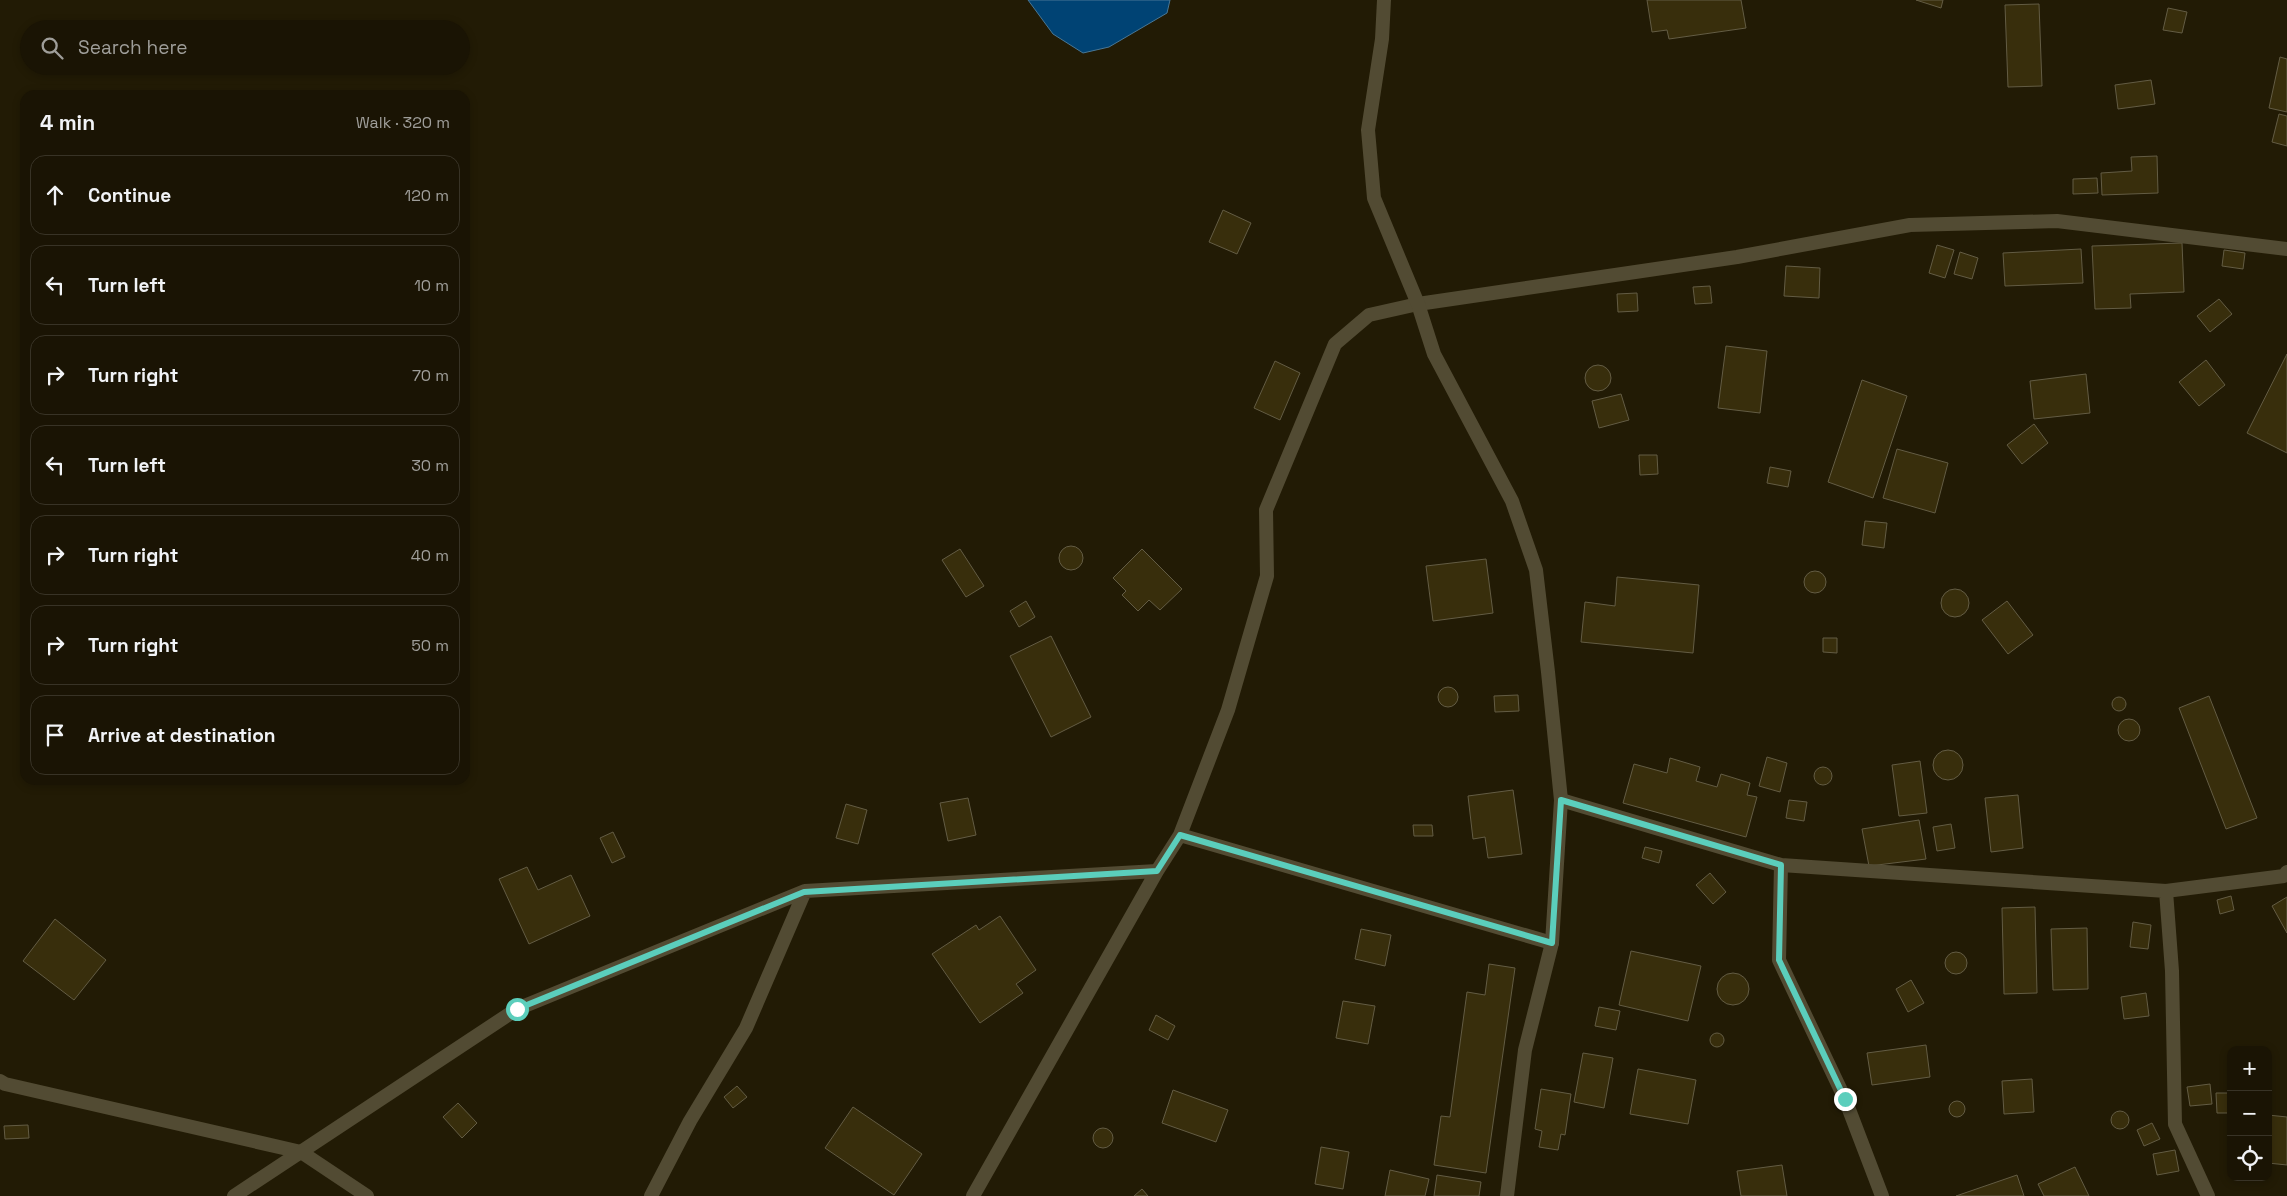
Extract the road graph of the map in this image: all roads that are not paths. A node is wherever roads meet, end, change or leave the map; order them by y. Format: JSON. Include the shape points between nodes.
{"nodes":[{"id":1,"x":1384,"y":0,"type":"edge"},
{"id":2,"x":2287,"y":249,"type":"edge"},
{"id":3,"x":1418,"y":304,"type":"junction"},
{"id":4,"x":1561,"y":800,"type":"junction"},
{"id":5,"x":1180,"y":835,"type":"junction"},
{"id":6,"x":1781,"y":865,"type":"junction"},
{"id":7,"x":1157,"y":871,"type":"junction"},
{"id":8,"x":2287,"y":872,"type":"edge"},
{"id":9,"x":2166,"y":891,"type":"junction"},
{"id":10,"x":804,"y":892,"type":"junction"},
{"id":11,"x":1552,"y":943,"type":"junction"},
{"id":12,"x":0,"y":1081,"type":"edge"},
{"id":13,"x":301,"y":1152,"type":"junction"},
{"id":14,"x":234,"y":1196,"type":"edge"},
{"id":15,"x":367,"y":1196,"type":"edge"},
{"id":16,"x":652,"y":1196,"type":"edge"},
{"id":17,"x":973,"y":1196,"type":"edge"},
{"id":18,"x":1507,"y":1196,"type":"edge"},
{"id":19,"x":1882,"y":1196,"type":"edge"},
{"id":20,"x":2208,"y":1196,"type":"edge"}],
"edges":[{"from":1,"to":3,"type":"street","via":[[1382,39],[1368,130],[1374,198]]},
{"from":2,"to":3,"type":"street","via":[[2057,221],[1910,225],[1737,257]]},
{"from":3,"to":4,"type":"street","via":[[1434,354],[1512,501],[1536,570]]},
{"from":3,"to":5,"type":"street","via":[[1369,315],[1335,344],[1266,510],[1268,576],[1228,710]]},
{"from":4,"to":6,"type":"street"},
{"from":4,"to":11,"type":"street"},
{"from":5,"to":7,"type":"street"},
{"from":5,"to":11,"type":"street"},
{"from":6,"to":9,"type":"street"},
{"from":6,"to":19,"type":"street","via":[[1779,960],[1845,1099]]},
{"from":7,"to":10,"type":"street"},
{"from":7,"to":17,"type":"street"},
{"from":8,"to":9,"type":"street","via":[[2284,876]]},
{"from":9,"to":20,"type":"street","via":[[2172,971],[2175,1124]]},
{"from":10,"to":13,"type":"street","via":[[517,1009]]},
{"from":10,"to":16,"type":"street","via":[[746,1028],[690,1121]]},
{"from":11,"to":18,"type":"street","via":[[1525,1050]]},
{"from":12,"to":13,"type":"street"},
{"from":13,"to":14,"type":"street"},
{"from":13,"to":15,"type":"street"}]}
